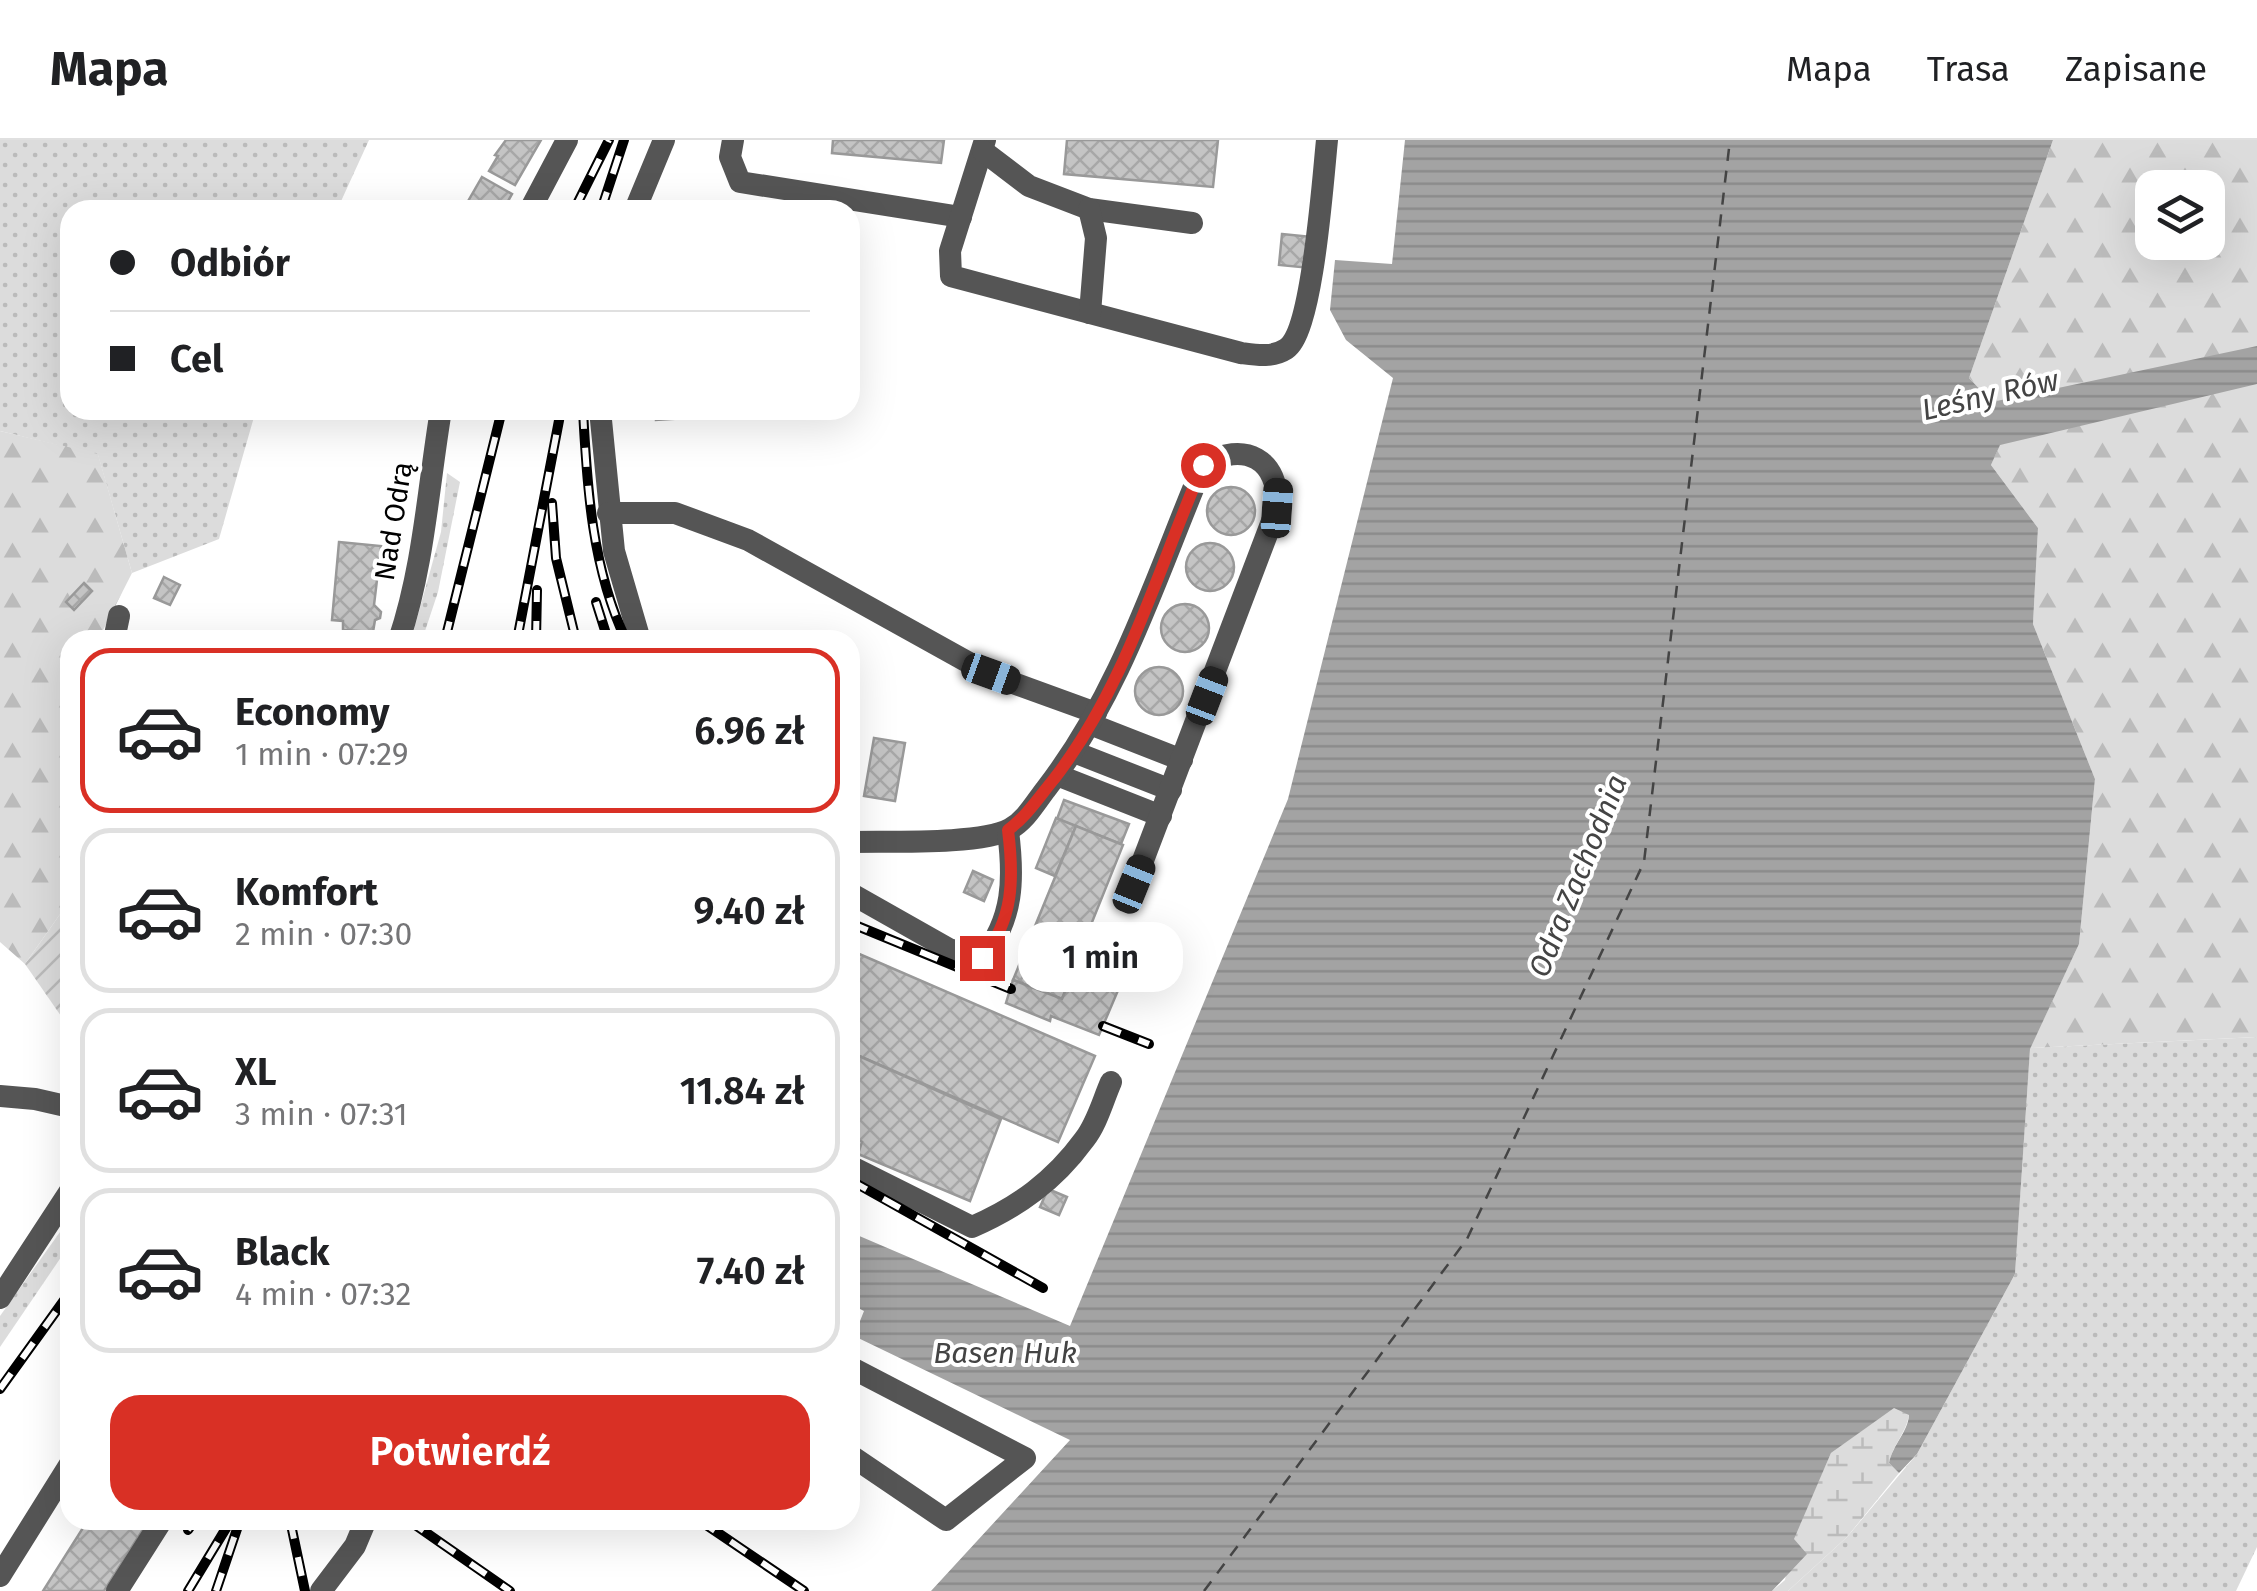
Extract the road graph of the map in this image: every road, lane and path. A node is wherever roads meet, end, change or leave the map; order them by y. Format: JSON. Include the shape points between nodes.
{"nodes":[{"id":1,"x":568,"y":140,"type":"edge"},
{"id":2,"x":664,"y":140,"type":"edge"},
{"id":3,"x":733,"y":140,"type":"edge"},
{"id":4,"x":1328,"y":140,"type":"edge"},
{"id":5,"x":984,"y":145,"type":"edge"},
{"id":6,"x":535,"y":200,"type":"edge"},
{"id":7,"x":638,"y":200,"type":"edge"},
{"id":8,"x":854,"y":200,"type":"edge"},
{"id":9,"x":860,"y":201,"type":"edge"},
{"id":10,"x":1089,"y":209,"type":"junction"},
{"id":11,"x":961,"y":217,"type":"junction"},
{"id":12,"x":1192,"y":223,"type":"dead end"},
{"id":13,"x":1090,"y":313,"type":"junction"},
{"id":14,"x":440,"y":420,"type":"edge"},
{"id":15,"x":601,"y":420,"type":"edge"},
{"id":16,"x":608,"y":513,"type":"junction"},
{"id":17,"x":119,"y":616,"type":"dead end"},
{"id":18,"x":116,"y":630,"type":"edge"},
{"id":19,"x":402,"y":630,"type":"edge"},
{"id":20,"x":637,"y":630,"type":"edge"},
{"id":21,"x":1093,"y":719,"type":"junction"},
{"id":22,"x":1074,"y":752,"type":"junction"},
{"id":23,"x":1182,"y":760,"type":"junction"},
{"id":24,"x":1057,"y":774,"type":"junction"},
{"id":25,"x":1170,"y":790,"type":"junction"},
{"id":26,"x":1161,"y":816,"type":"junction"},
{"id":27,"x":1008,"y":830,"type":"junction"},
{"id":28,"x":860,"y":842,"type":"edge"},
{"id":29,"x":1134,"y":884,"type":"dead end"},
{"id":30,"x":860,"y":899,"type":"edge"},
{"id":31,"x":1111,"y":1082,"type":"dead end"},
{"id":32,"x":0,"y":1096,"type":"edge"},
{"id":33,"x":60,"y":1105,"type":"edge"},
{"id":34,"x":860,"y":1172,"type":"edge"},
{"id":35,"x":60,"y":1206,"type":"edge"},
{"id":36,"x":0,"y":1298,"type":"edge"},
{"id":37,"x":860,"y":1371,"type":"edge"},
{"id":38,"x":860,"y":1462,"type":"edge"},
{"id":39,"x":60,"y":1480,"type":"edge"},
{"id":40,"x":156,"y":1530,"type":"edge"},
{"id":41,"x":361,"y":1530,"type":"edge"},
{"id":42,"x":0,"y":1576,"type":"edge"},
{"id":43,"x":117,"y":1591,"type":"edge"},
{"id":44,"x":320,"y":1591,"type":"edge"}],
"edges":[{"from":1,"to":6,"type":"street"},
{"from":2,"to":7,"type":"street"},
{"from":3,"to":8,"type":"street","via":[[730,157],[740,182]]},
{"from":4,"to":13,"type":"street","via":[[1308,301],[1298,335],[1286,349],[1265,356],[1241,353]]},
{"from":5,"to":10,"type":"street","via":[[1029,186]]},
{"from":5,"to":11,"type":"street"},
{"from":9,"to":11,"type":"street"},
{"from":10,"to":12,"type":"street"},
{"from":10,"to":13,"type":"street","via":[[1096,238]]},
{"from":11,"to":13,"type":"street","via":[[950,276]]},
{"from":14,"to":19,"type":"street","name":"Nad Odrą","via":[[427,524]]},
{"from":15,"to":16,"type":"street"},
{"from":16,"to":20,"type":"street"},
{"from":16,"to":21,"type":"street","via":[[676,513],[748,540],[991,674]]},
{"from":17,"to":18,"type":"street"},
{"from":21,"to":22,"type":"street"},
{"from":21,"to":23,"type":"street"},
{"from":21,"to":23,"type":"street","via":[[1132,645],[1203,465],[1220,454],[1256,459],[1278,486],[1277,508]]},
{"from":22,"to":24,"type":"street"},
{"from":22,"to":25,"type":"street"},
{"from":23,"to":25,"type":"street"},
{"from":24,"to":26,"type":"street"},
{"from":24,"to":27,"type":"street"},
{"from":25,"to":26,"type":"street"},
{"from":26,"to":29,"type":"street"},
{"from":27,"to":28,"type":"street"},
{"from":27,"to":30,"type":"street","via":[[1008,912],[982,958],[949,949]]},
{"from":31,"to":34,"type":"street","via":[[1086,1138],[1024,1200],[972,1227]]},
{"from":32,"to":33,"type":"street"},
{"from":35,"to":36,"type":"street"},
{"from":37,"to":38,"type":"street","via":[[1026,1458],[946,1520]]},
{"from":39,"to":42,"type":"street"},
{"from":40,"to":43,"type":"street"},
{"from":41,"to":44,"type":"street"}]}
